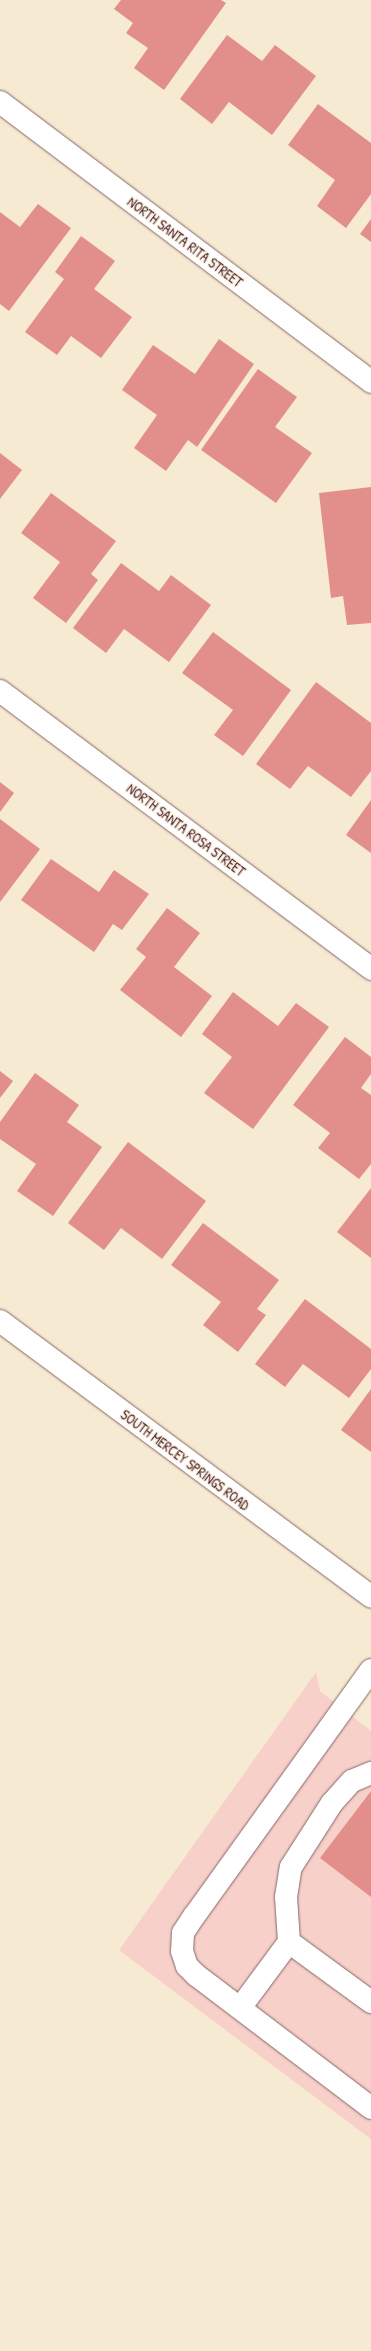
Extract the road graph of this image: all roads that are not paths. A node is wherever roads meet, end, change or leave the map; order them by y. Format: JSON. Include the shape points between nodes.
{"nodes":[{"id":1,"x":0,"y":102,"type":"edge"},
{"id":2,"x":371,"y":382,"type":"edge"},
{"id":3,"x":0,"y":691,"type":"edge"},
{"id":4,"x":371,"y":969,"type":"edge"},
{"id":5,"x":0,"y":1321,"type":"edge"},
{"id":6,"x":371,"y":1597,"type":"edge"},
{"id":7,"x":371,"y":1670,"type":"edge"},
{"id":8,"x":371,"y":1773,"type":"edge"},
{"id":9,"x":289,"y":1942,"type":"junction"},
{"id":10,"x":371,"y":2002,"type":"edge"},
{"id":11,"x":240,"y":2008,"type":"junction"},
{"id":12,"x":371,"y":2108,"type":"edge"}],
"edges":[{"from":1,"to":2,"type":"street","name":"NORTH SANTA RITA STREET"},
{"from":3,"to":4,"type":"street","name":"NORTH SANTA ROSA STREET"},
{"from":5,"to":6,"type":"street","name":"SOUTH MERCEY SPRINGS ROAD"},
{"from":7,"to":11,"type":"street","via":[[183,1933],[186,1966]]},
{"from":8,"to":9,"type":"street","via":[[352,1781],[332,1803],[291,1867],[286,1897]]},
{"from":9,"to":10,"type":"street"},
{"from":9,"to":11,"type":"street"},
{"from":11,"to":12,"type":"street"}]}
